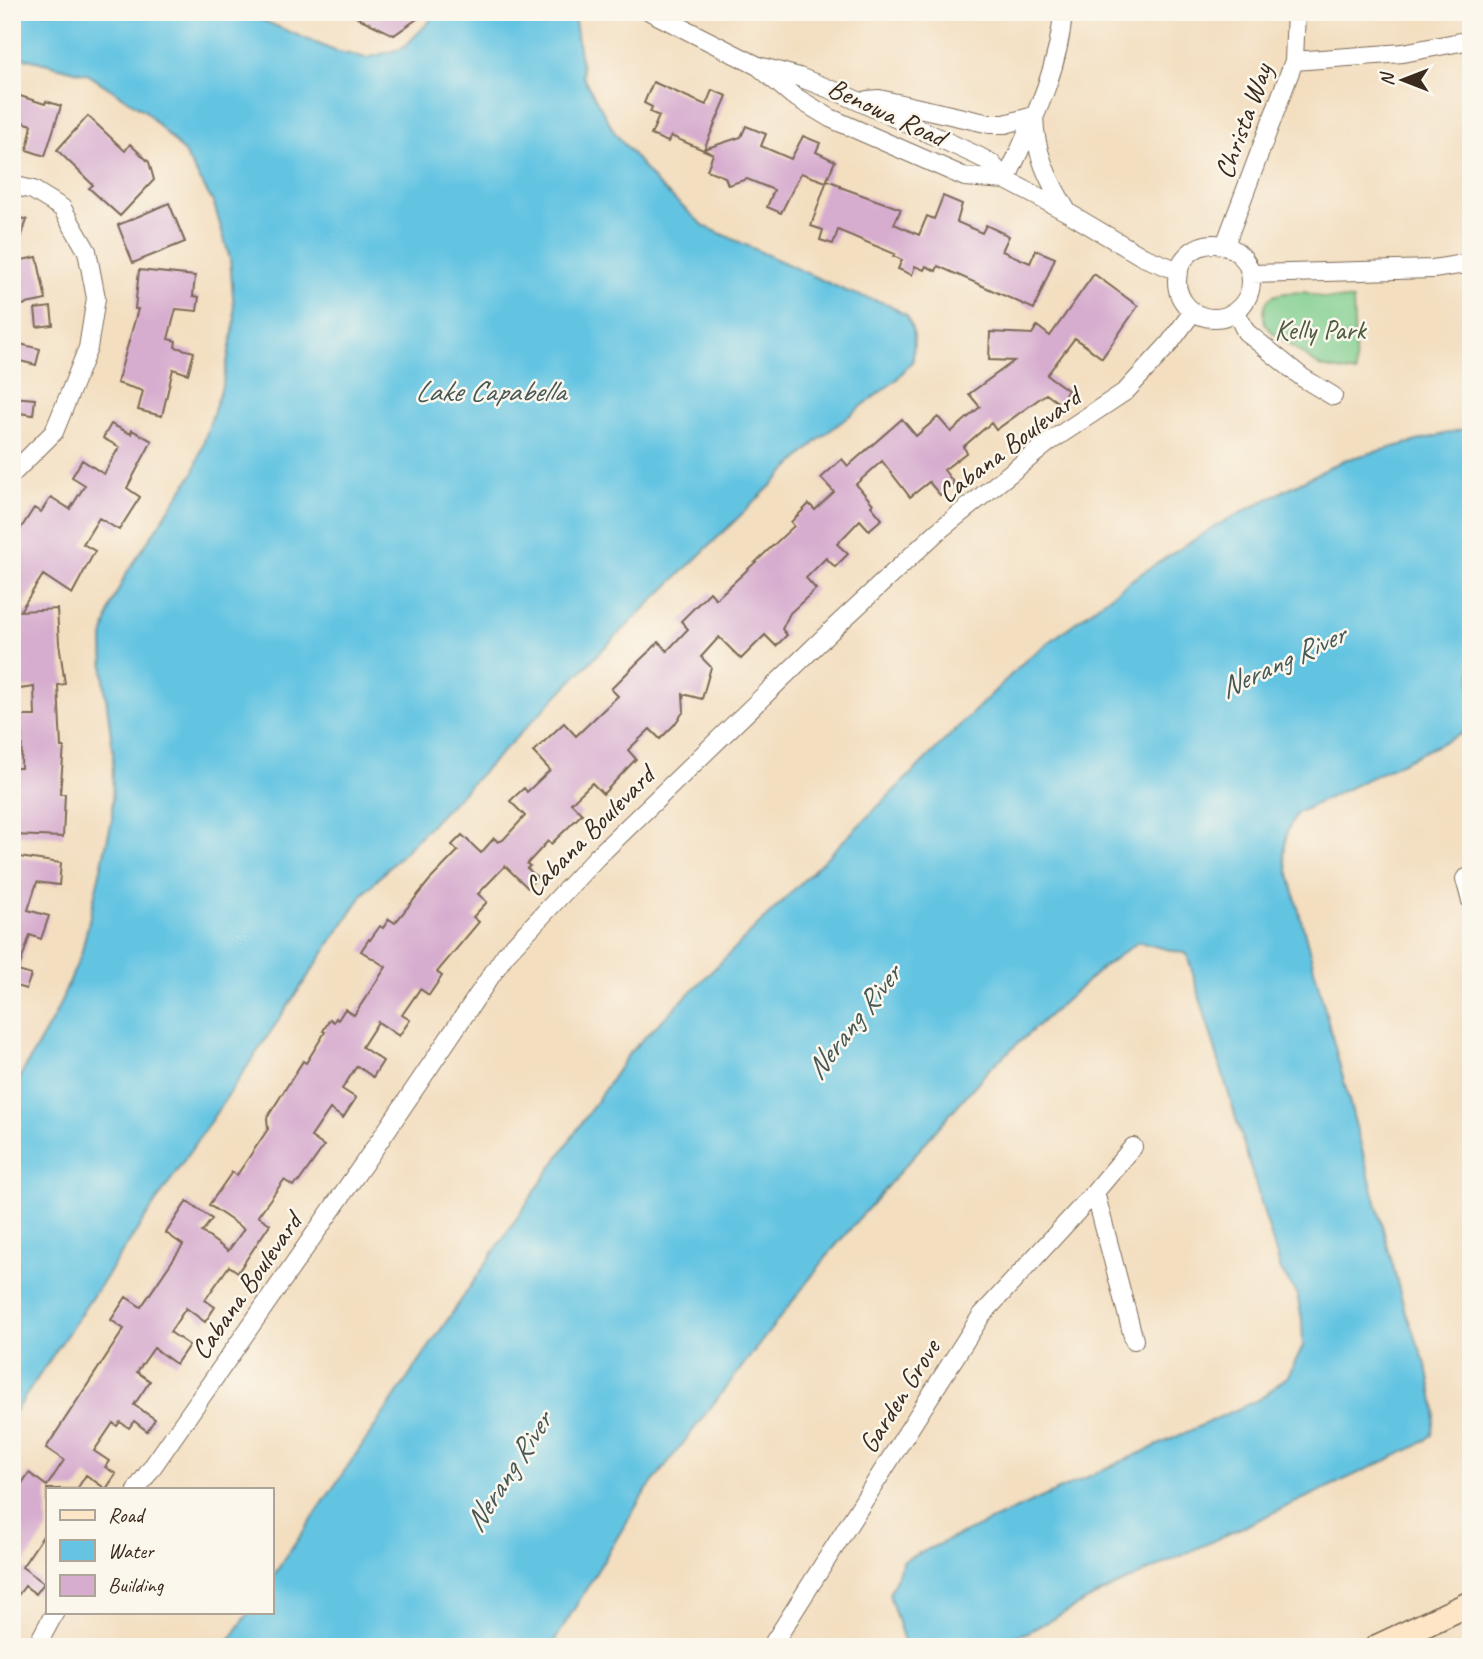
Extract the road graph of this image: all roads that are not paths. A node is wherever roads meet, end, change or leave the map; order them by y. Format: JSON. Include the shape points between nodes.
{"nodes":[{"id":1,"x":651,"y":12,"type":"edge"},
{"id":2,"x":1063,"y":12,"type":"edge"},
{"id":3,"x":1296,"y":12,"type":"edge"},
{"id":4,"x":1471,"y":40,"type":"edge"},
{"id":5,"x":1294,"y":61,"type":"junction"},
{"id":6,"x":758,"y":66,"type":"junction"},
{"id":7,"x":860,"y":101,"type":"junction"},
{"id":8,"x":1034,"y":116,"type":"junction"},
{"id":9,"x":1006,"y":180,"type":"junction"},
{"id":10,"x":12,"y":185,"type":"edge"},
{"id":11,"x":1067,"y":212,"type":"junction"},
{"id":12,"x":1226,"y":245,"type":"junction"},
{"id":13,"x":1471,"y":263,"type":"edge"},
{"id":14,"x":1178,"y":271,"type":"junction"},
{"id":15,"x":1251,"y":274,"type":"junction"},
{"id":16,"x":1236,"y":312,"type":"junction"},
{"id":17,"x":1192,"y":313,"type":"junction"},
{"id":18,"x":1333,"y":396,"type":"dead end"},
{"id":19,"x":12,"y":474,"type":"edge"},
{"id":20,"x":1468,"y":877,"type":"edge"},
{"id":21,"x":1471,"y":901,"type":"edge"},
{"id":22,"x":1133,"y":1147,"type":"dead end"},
{"id":23,"x":1095,"y":1192,"type":"junction"},
{"id":24,"x":1134,"y":1339,"type":"dead end"},
{"id":25,"x":138,"y":1488,"type":"edge"},
{"id":26,"x":1471,"y":1603,"type":"edge"},
{"id":27,"x":54,"y":1614,"type":"edge"},
{"id":28,"x":36,"y":1647,"type":"edge"},
{"id":29,"x":771,"y":1647,"type":"edge"},
{"id":30,"x":1377,"y":1647,"type":"edge"}],
"edges":[{"from":1,"to":6,"type":"street","name":"Benowa Road"},
{"from":2,"to":8,"type":"street","via":[[1055,62]]},
{"from":3,"to":5,"type":"street","name":"Christa Way"},
{"from":4,"to":5,"type":"street","via":[[1404,53]]},
{"from":5,"to":12,"type":"street","name":"Christa Way"},
{"from":6,"to":7,"type":"street","name":"Benowa Road","via":[[799,76]]},
{"from":6,"to":9,"type":"street","name":"Benowa Road","via":[[792,95],[830,118],[965,177]]},
{"from":7,"to":8,"type":"street","via":[[879,99],[990,124]]},
{"from":7,"to":9,"type":"street","name":"Benowa Road","via":[[991,163]]},
{"from":8,"to":9,"type":"street"},
{"from":8,"to":11,"type":"street","via":[[1042,165]]},
{"from":9,"to":11,"type":"street","name":"Benowa Road"},
{"from":10,"to":19,"type":"street","via":[[33,190],[62,208],[88,251],[96,298],[88,348],[54,432]]},
{"from":11,"to":14,"type":"street","name":"Benowa Road","via":[[1143,257]]},
{"from":12,"to":14,"type":"street","via":[[1200,246],[1189,253]]},
{"from":12,"to":15,"type":"street","via":[[1247,262]]},
{"from":13,"to":15,"type":"street","via":[[1433,269]]},
{"from":14,"to":17,"type":"street","via":[[1181,296]]},
{"from":15,"to":16,"type":"street","via":[[1249,295]]},
{"from":16,"to":17,"type":"street","via":[[1211,318]]},
{"from":16,"to":18,"type":"street","via":[[1246,332]]},
{"from":17,"to":25,"type":"street","name":"Cabana Boulevard","via":[[1126,391],[1049,442],[957,516],[837,625],[596,859],[505,955]]},
{"from":20,"to":21,"type":"street"},
{"from":22,"to":23,"type":"street","name":"Garden Grove"},
{"from":23,"to":24,"type":"street"},
{"from":23,"to":29,"type":"street","name":"Garden Grove","via":[[981,1315]]},
{"from":26,"to":30,"type":"street"},
{"from":27,"to":28,"type":"street"}]}
